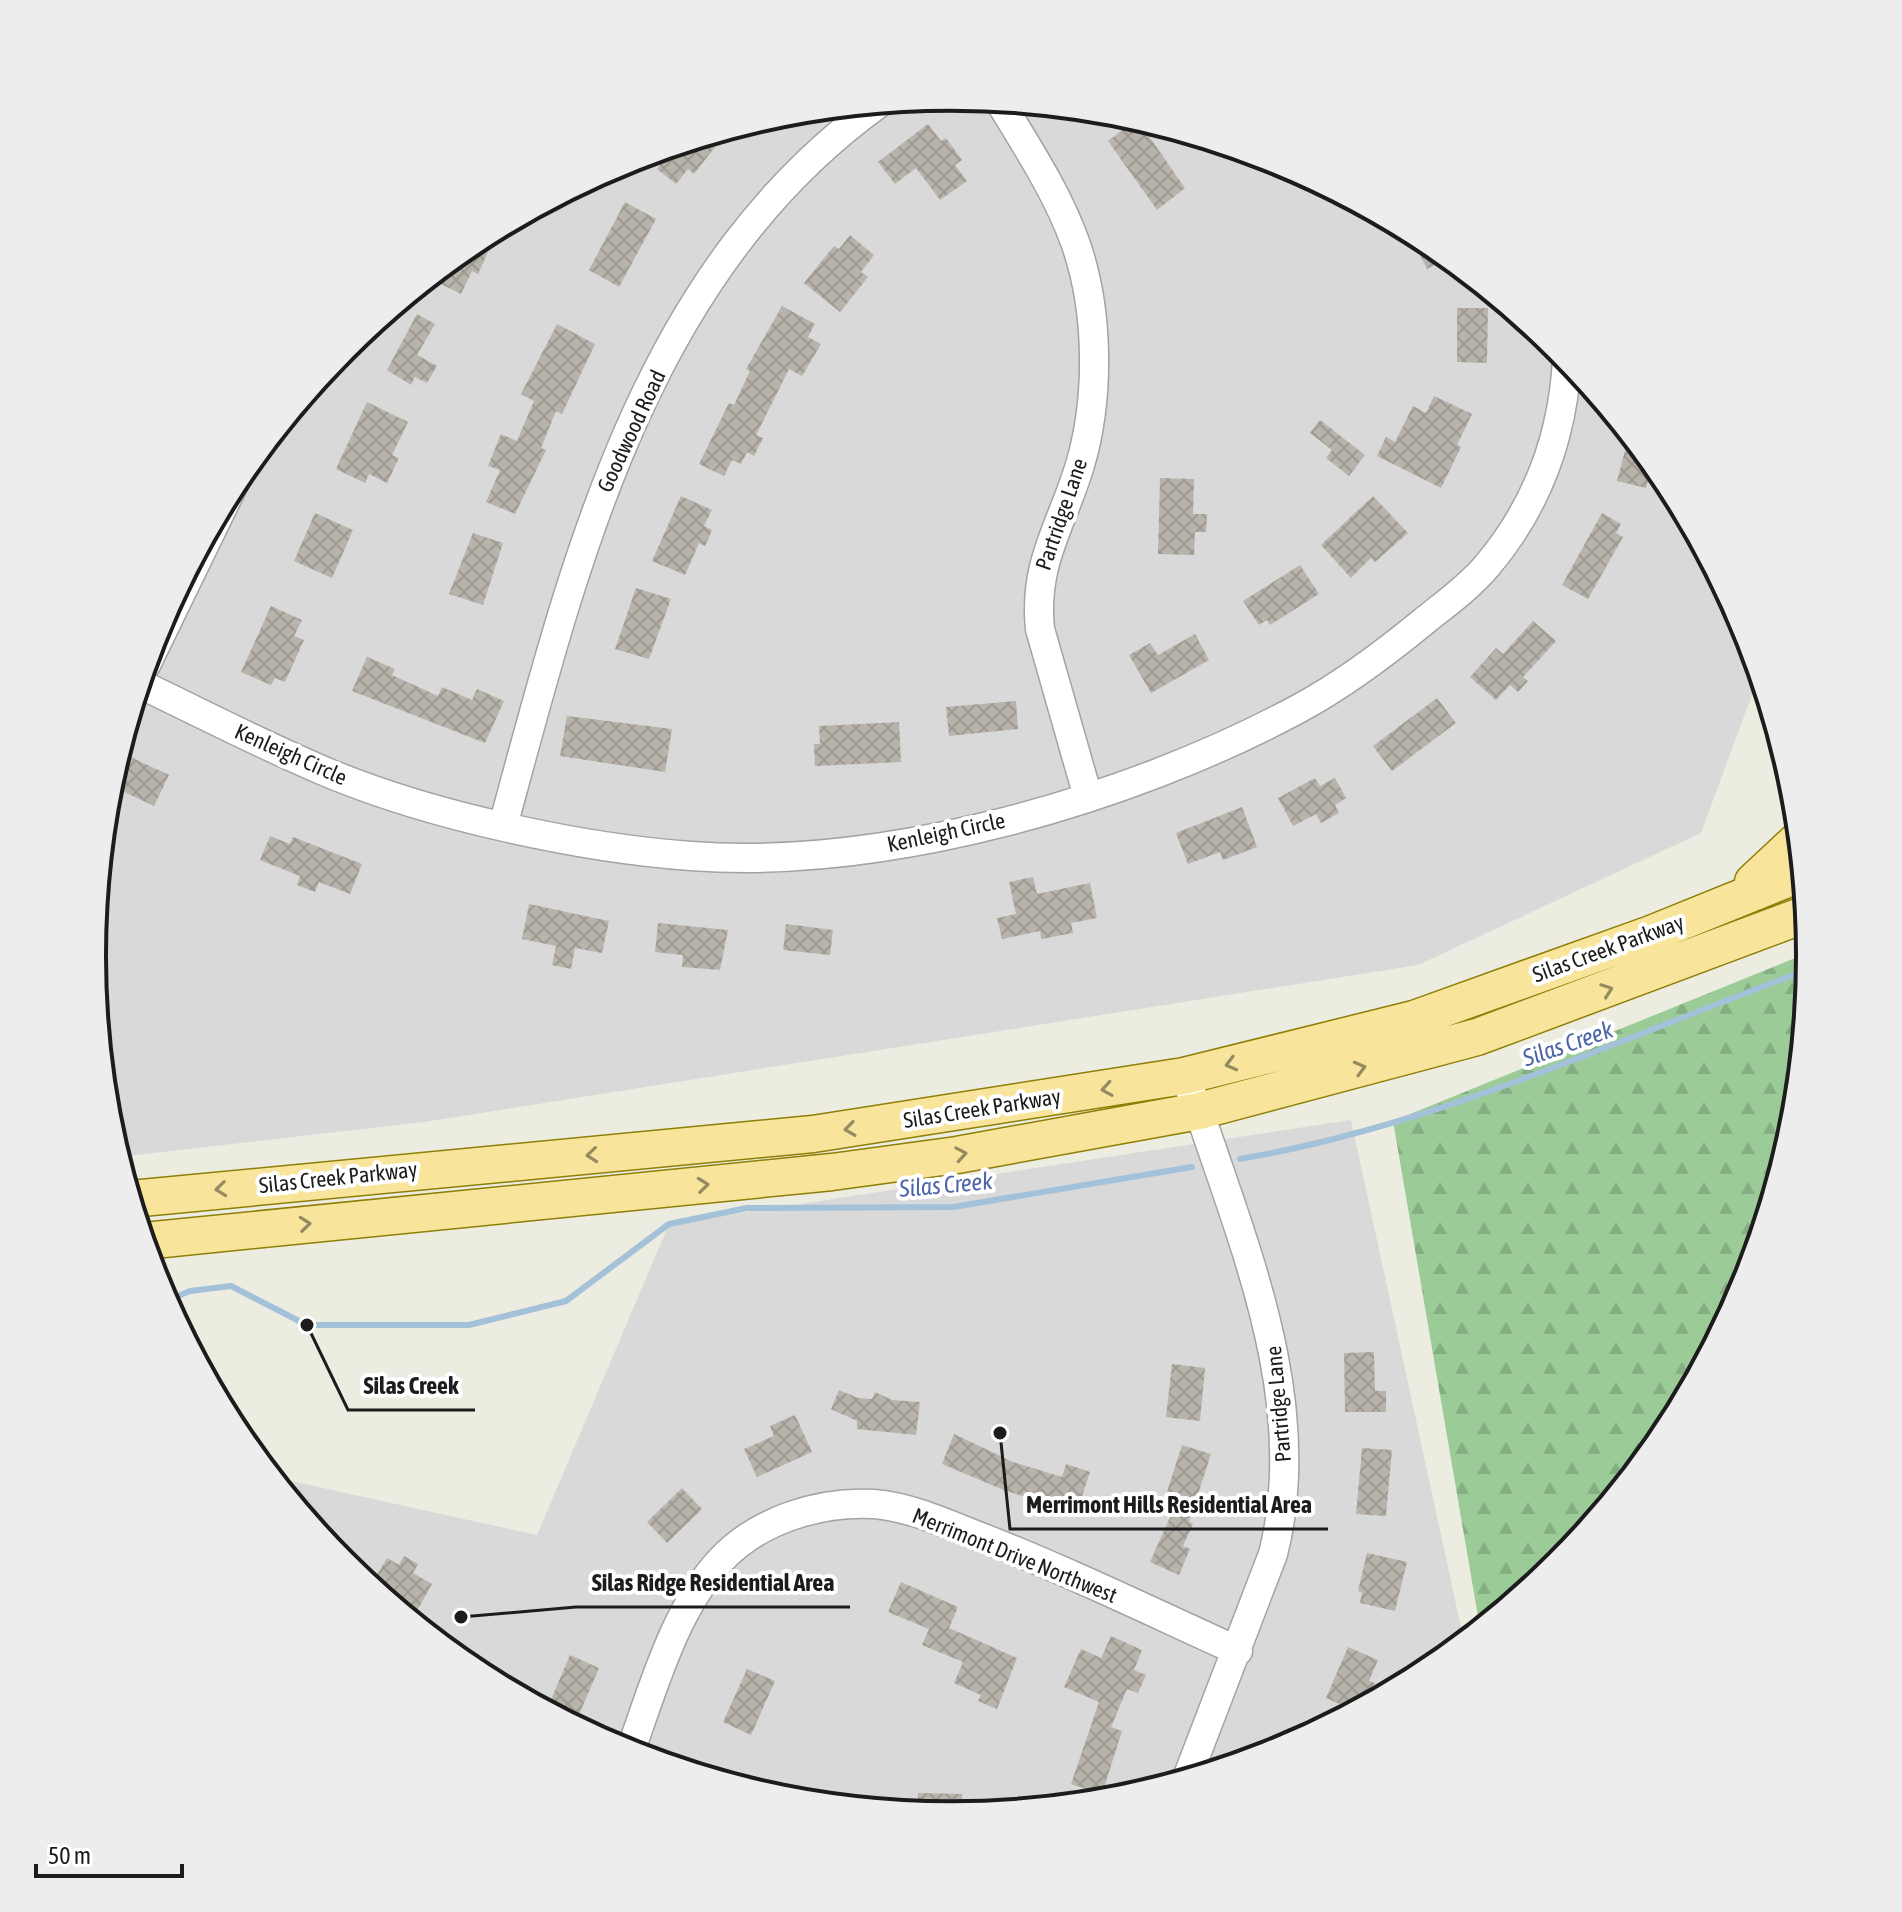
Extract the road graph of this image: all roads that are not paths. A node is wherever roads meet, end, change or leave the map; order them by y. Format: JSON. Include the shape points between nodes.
{"nodes":[{"id":1,"x":1007,"y":113,"type":"edge"},
{"id":2,"x":862,"y":116,"type":"edge"},
{"id":3,"x":1566,"y":377,"type":"edge"},
{"id":4,"x":150,"y":689,"type":"edge"},
{"id":5,"x":1088,"y":797,"type":"junction"},
{"id":6,"x":503,"y":826,"type":"junction"},
{"id":7,"x":1789,"y":851,"type":"edge"},
{"id":8,"x":1792,"y":877,"type":"edge"},
{"id":9,"x":1727,"y":903,"type":"junction"},
{"id":10,"x":1795,"y":918,"type":"edge"},
{"id":11,"x":1184,"y":1076,"type":"junction"},
{"id":12,"x":1199,"y":1111,"type":"junction"},
{"id":13,"x":142,"y":1198,"type":"edge"},
{"id":14,"x":155,"y":1240,"type":"edge"},
{"id":15,"x":1238,"y":1651,"type":"junction"},
{"id":16,"x":635,"y":1740,"type":"edge"},
{"id":17,"x":1192,"y":1765,"type":"edge"}],
"edges":[{"from":1,"to":5,"type":"street","name":"Partridge Lane","via":[[1074,240],[1090,308],[1093,362],[1086,442],[1046,553],[1037,604]]},
{"from":2,"to":6,"type":"street","name":"Goodwood Road","via":[[768,200],[729,249],[673,340],[598,502]]},
{"from":3,"to":5,"type":"street","name":"Kenleigh Circle","via":[[1546,470],[1507,540],[1466,587],[1384,653],[1301,708]]},
{"from":4,"to":6,"type":"street","name":"Kenleigh Circle","via":[[331,774]]},
{"from":5,"to":6,"type":"street","name":"Kenleigh Circle","via":[[970,829],[795,857],[688,856]]},
{"from":7,"to":9,"type":"main road"},
{"from":8,"to":9,"type":"main road","name":"Silas Creek Parkway"},
{"from":9,"to":11,"type":"main road","name":"Silas Creek Parkway","one_way":true,"via":[[1414,1019]]},
{"from":12,"to":10,"type":"main road","name":"Silas Creek Parkway","one_way":true,"via":[[1477,1037]]},
{"from":11,"to":12,"type":"street","name":"Partridge Lane"},
{"from":11,"to":13,"type":"main road","name":"Silas Creek Parkway","one_way":true,"via":[[813,1134]]},
{"from":14,"to":12,"type":"main road","name":"Silas Creek Parkway","one_way":true,"via":[[832,1172]]},
{"from":12,"to":15,"type":"street","name":"Partridge Lane","via":[[1258,1288],[1276,1360],[1282,1520]]},
{"from":15,"to":16,"type":"street","name":"Merrimont Drive Northwest","via":[[942,1522],[875,1504],[820,1509],[761,1528],[718,1563],[677,1631]]},
{"from":15,"to":17,"type":"street","name":"Partridge Lane"}]}
